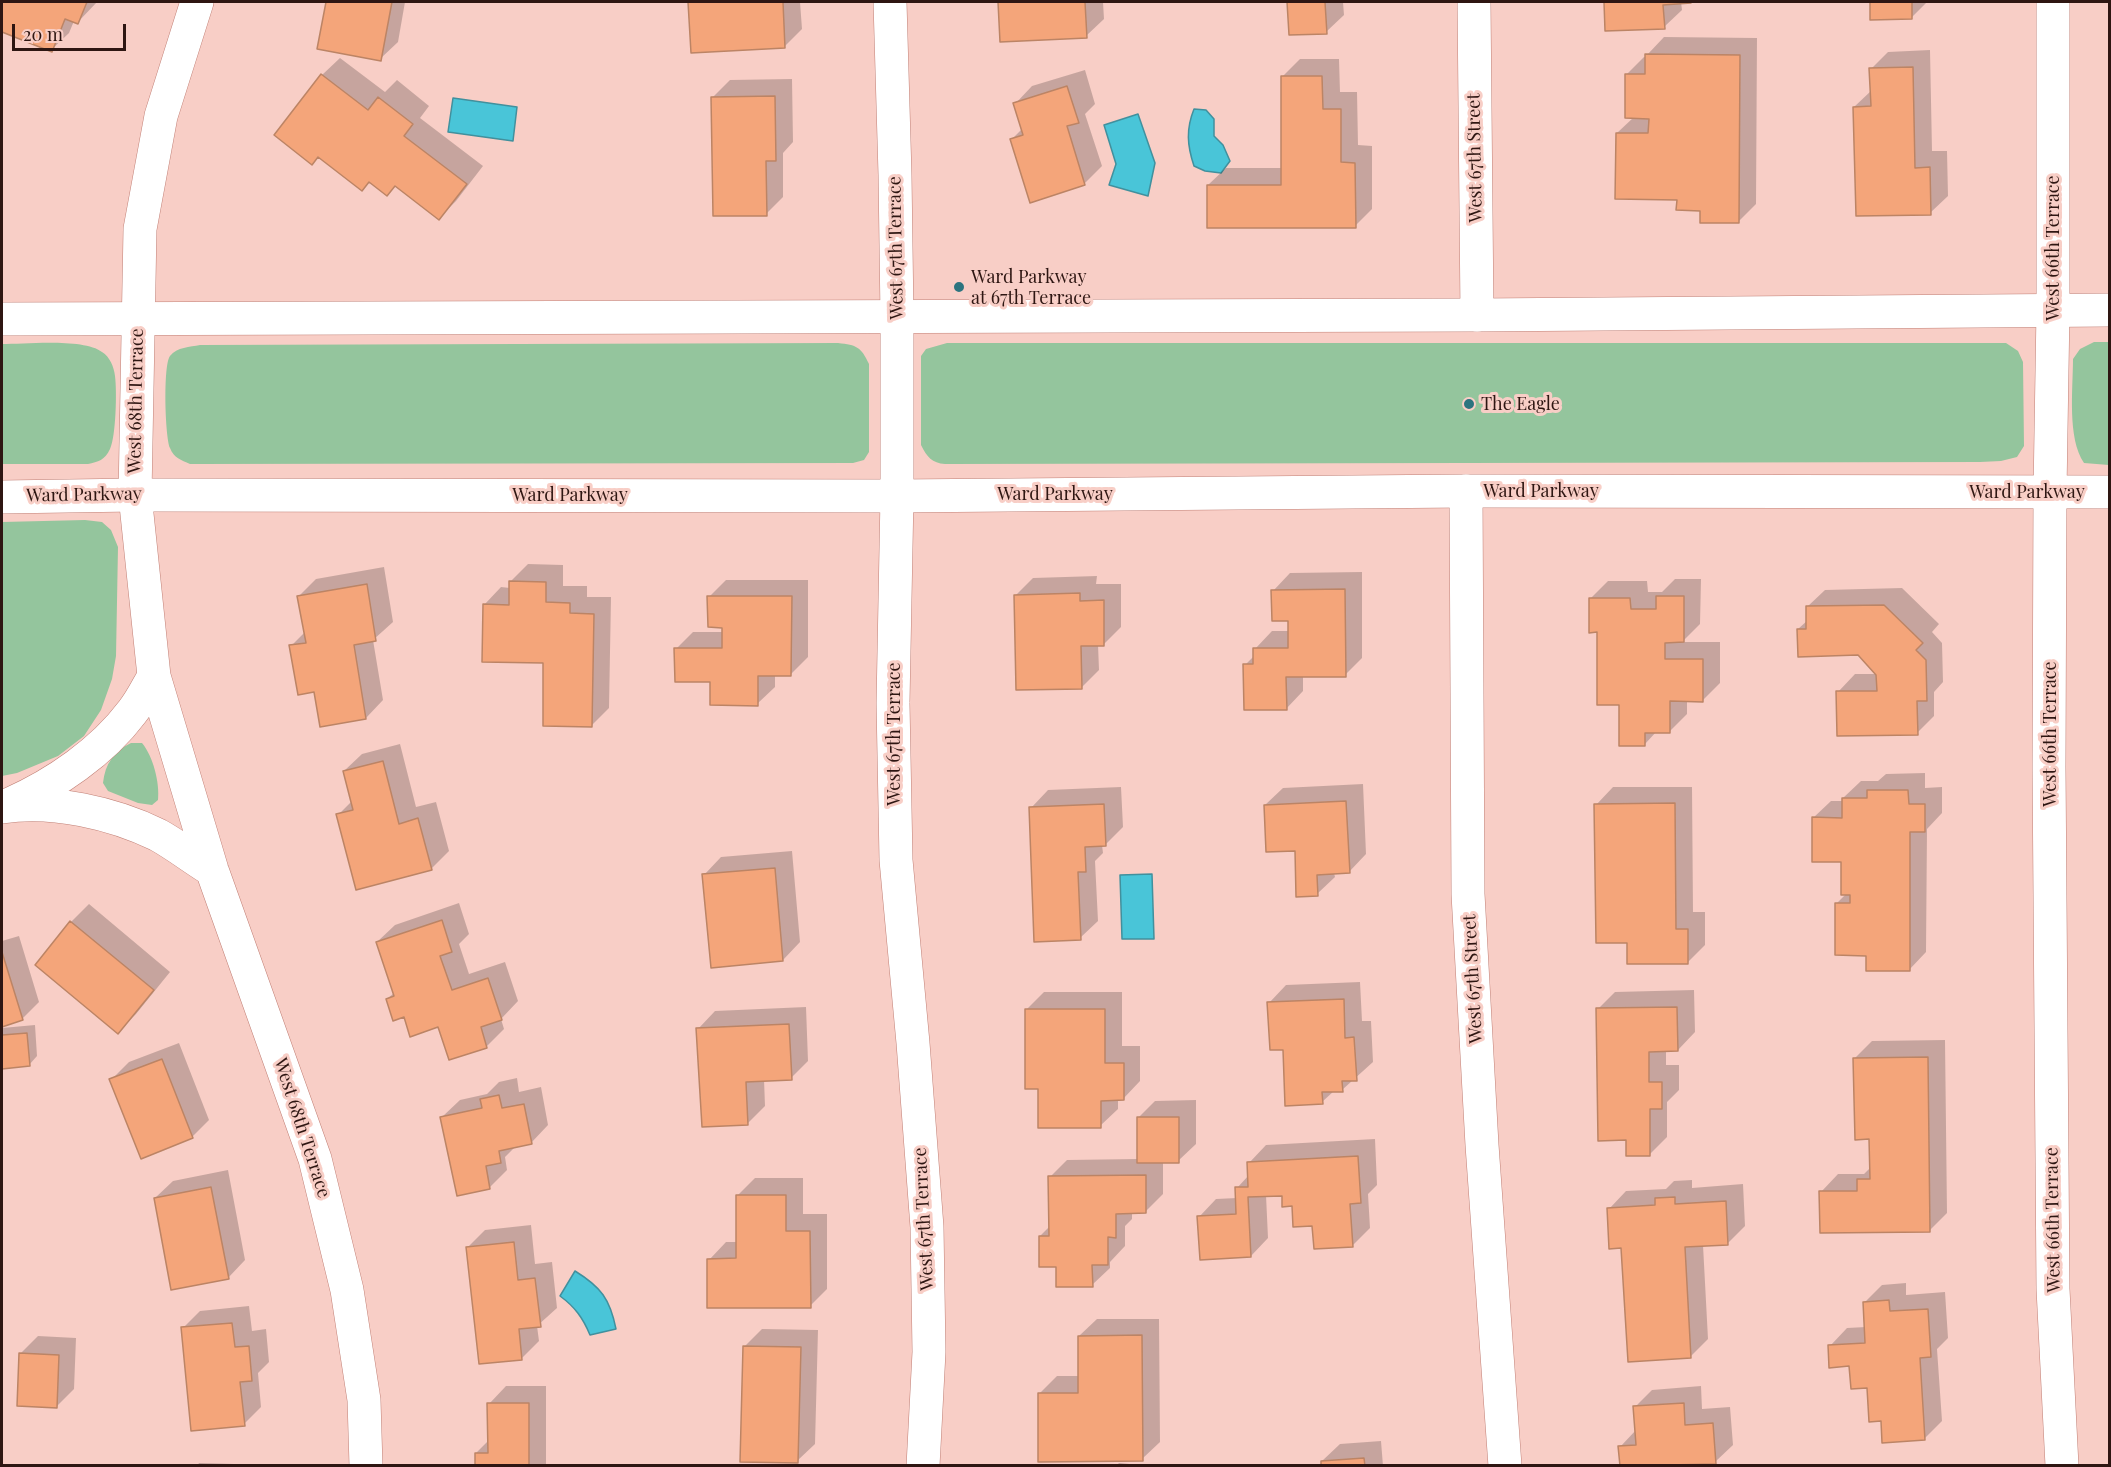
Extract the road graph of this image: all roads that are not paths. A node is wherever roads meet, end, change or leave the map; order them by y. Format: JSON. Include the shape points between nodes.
{"nodes":[{"id":1,"x":197,"y":2,"type":"edge"},
{"id":2,"x":890,"y":2,"type":"edge"},
{"id":3,"x":1474,"y":2,"type":"edge"},
{"id":4,"x":2053,"y":2,"type":"edge"},
{"id":5,"x":2053,"y":310,"type":"junction"},
{"id":6,"x":2109,"y":310,"type":"edge"},
{"id":7,"x":1477,"y":315,"type":"junction"},
{"id":8,"x":897,"y":316,"type":"junction"},
{"id":9,"x":2,"y":319,"type":"edge"},
{"id":10,"x":137,"y":319,"type":"junction"},
{"id":11,"x":1466,"y":491,"type":"junction"},
{"id":12,"x":2050,"y":492,"type":"junction"},
{"id":13,"x":2109,"y":492,"type":"edge"},
{"id":14,"x":135,"y":495,"type":"junction"},
{"id":15,"x":897,"y":496,"type":"junction"},
{"id":16,"x":2,"y":497,"type":"edge"},
{"id":17,"x":154,"y":676,"type":"junction"},
{"id":18,"x":2,"y":807,"type":"edge"},
{"id":19,"x":212,"y":870,"type":"junction"},
{"id":20,"x":366,"y":1466,"type":"edge"},
{"id":21,"x":923,"y":1466,"type":"edge"},
{"id":22,"x":1505,"y":1466,"type":"edge"},
{"id":23,"x":2062,"y":1466,"type":"edge"}],
"edges":[{"from":1,"to":10,"type":"street","name":"West 68th Terrace","via":[[161,116],[140,229]]},
{"from":2,"to":8,"type":"street","name":"West 67th Terrace"},
{"from":3,"to":7,"type":"street","name":"West 67th Street"},
{"from":4,"to":5,"type":"street","name":"West 66th Terrace"},
{"from":5,"to":6,"type":"street"},
{"from":5,"to":7,"type":"street"},
{"from":5,"to":12,"type":"street","name":"West 66th Terrace"},
{"from":7,"to":8,"type":"street"},
{"from":8,"to":10,"type":"street"},
{"from":8,"to":15,"type":"street","name":"West 67th Terrace"},
{"from":9,"to":10,"type":"street"},
{"from":10,"to":14,"type":"street","name":"West 68th Terrace"},
{"from":11,"to":12,"type":"street","name":"Ward Parkway"},
{"from":11,"to":15,"type":"street","name":"Ward Parkway"},
{"from":11,"to":22,"type":"street","name":"West 67th Street","via":[[1468,894]]},
{"from":12,"to":13,"type":"street","name":"Ward Parkway"},
{"from":12,"to":23,"type":"street","name":"West 66th Terrace","via":[[2054,1289]]},
{"from":14,"to":15,"type":"street","name":"Ward Parkway"},
{"from":14,"to":16,"type":"street","name":"Ward Parkway"},
{"from":14,"to":17,"type":"street","name":"West 68th Terrace"},
{"from":15,"to":21,"type":"street","name":"West 67th Terrace","via":[[893,703],[896,860],[927,1227],[929,1352]]},
{"from":17,"to":18,"type":"street","via":[[132,712],[101,744],[66,774]]},
{"from":17,"to":19,"type":"street","name":"West 68th Terrace"},
{"from":18,"to":19,"type":"street","via":[[48,806],[118,818],[159,836]]},
{"from":19,"to":20,"type":"street","name":"West 68th Terrace","via":[[315,1158],[347,1290],[364,1400]]}]}
